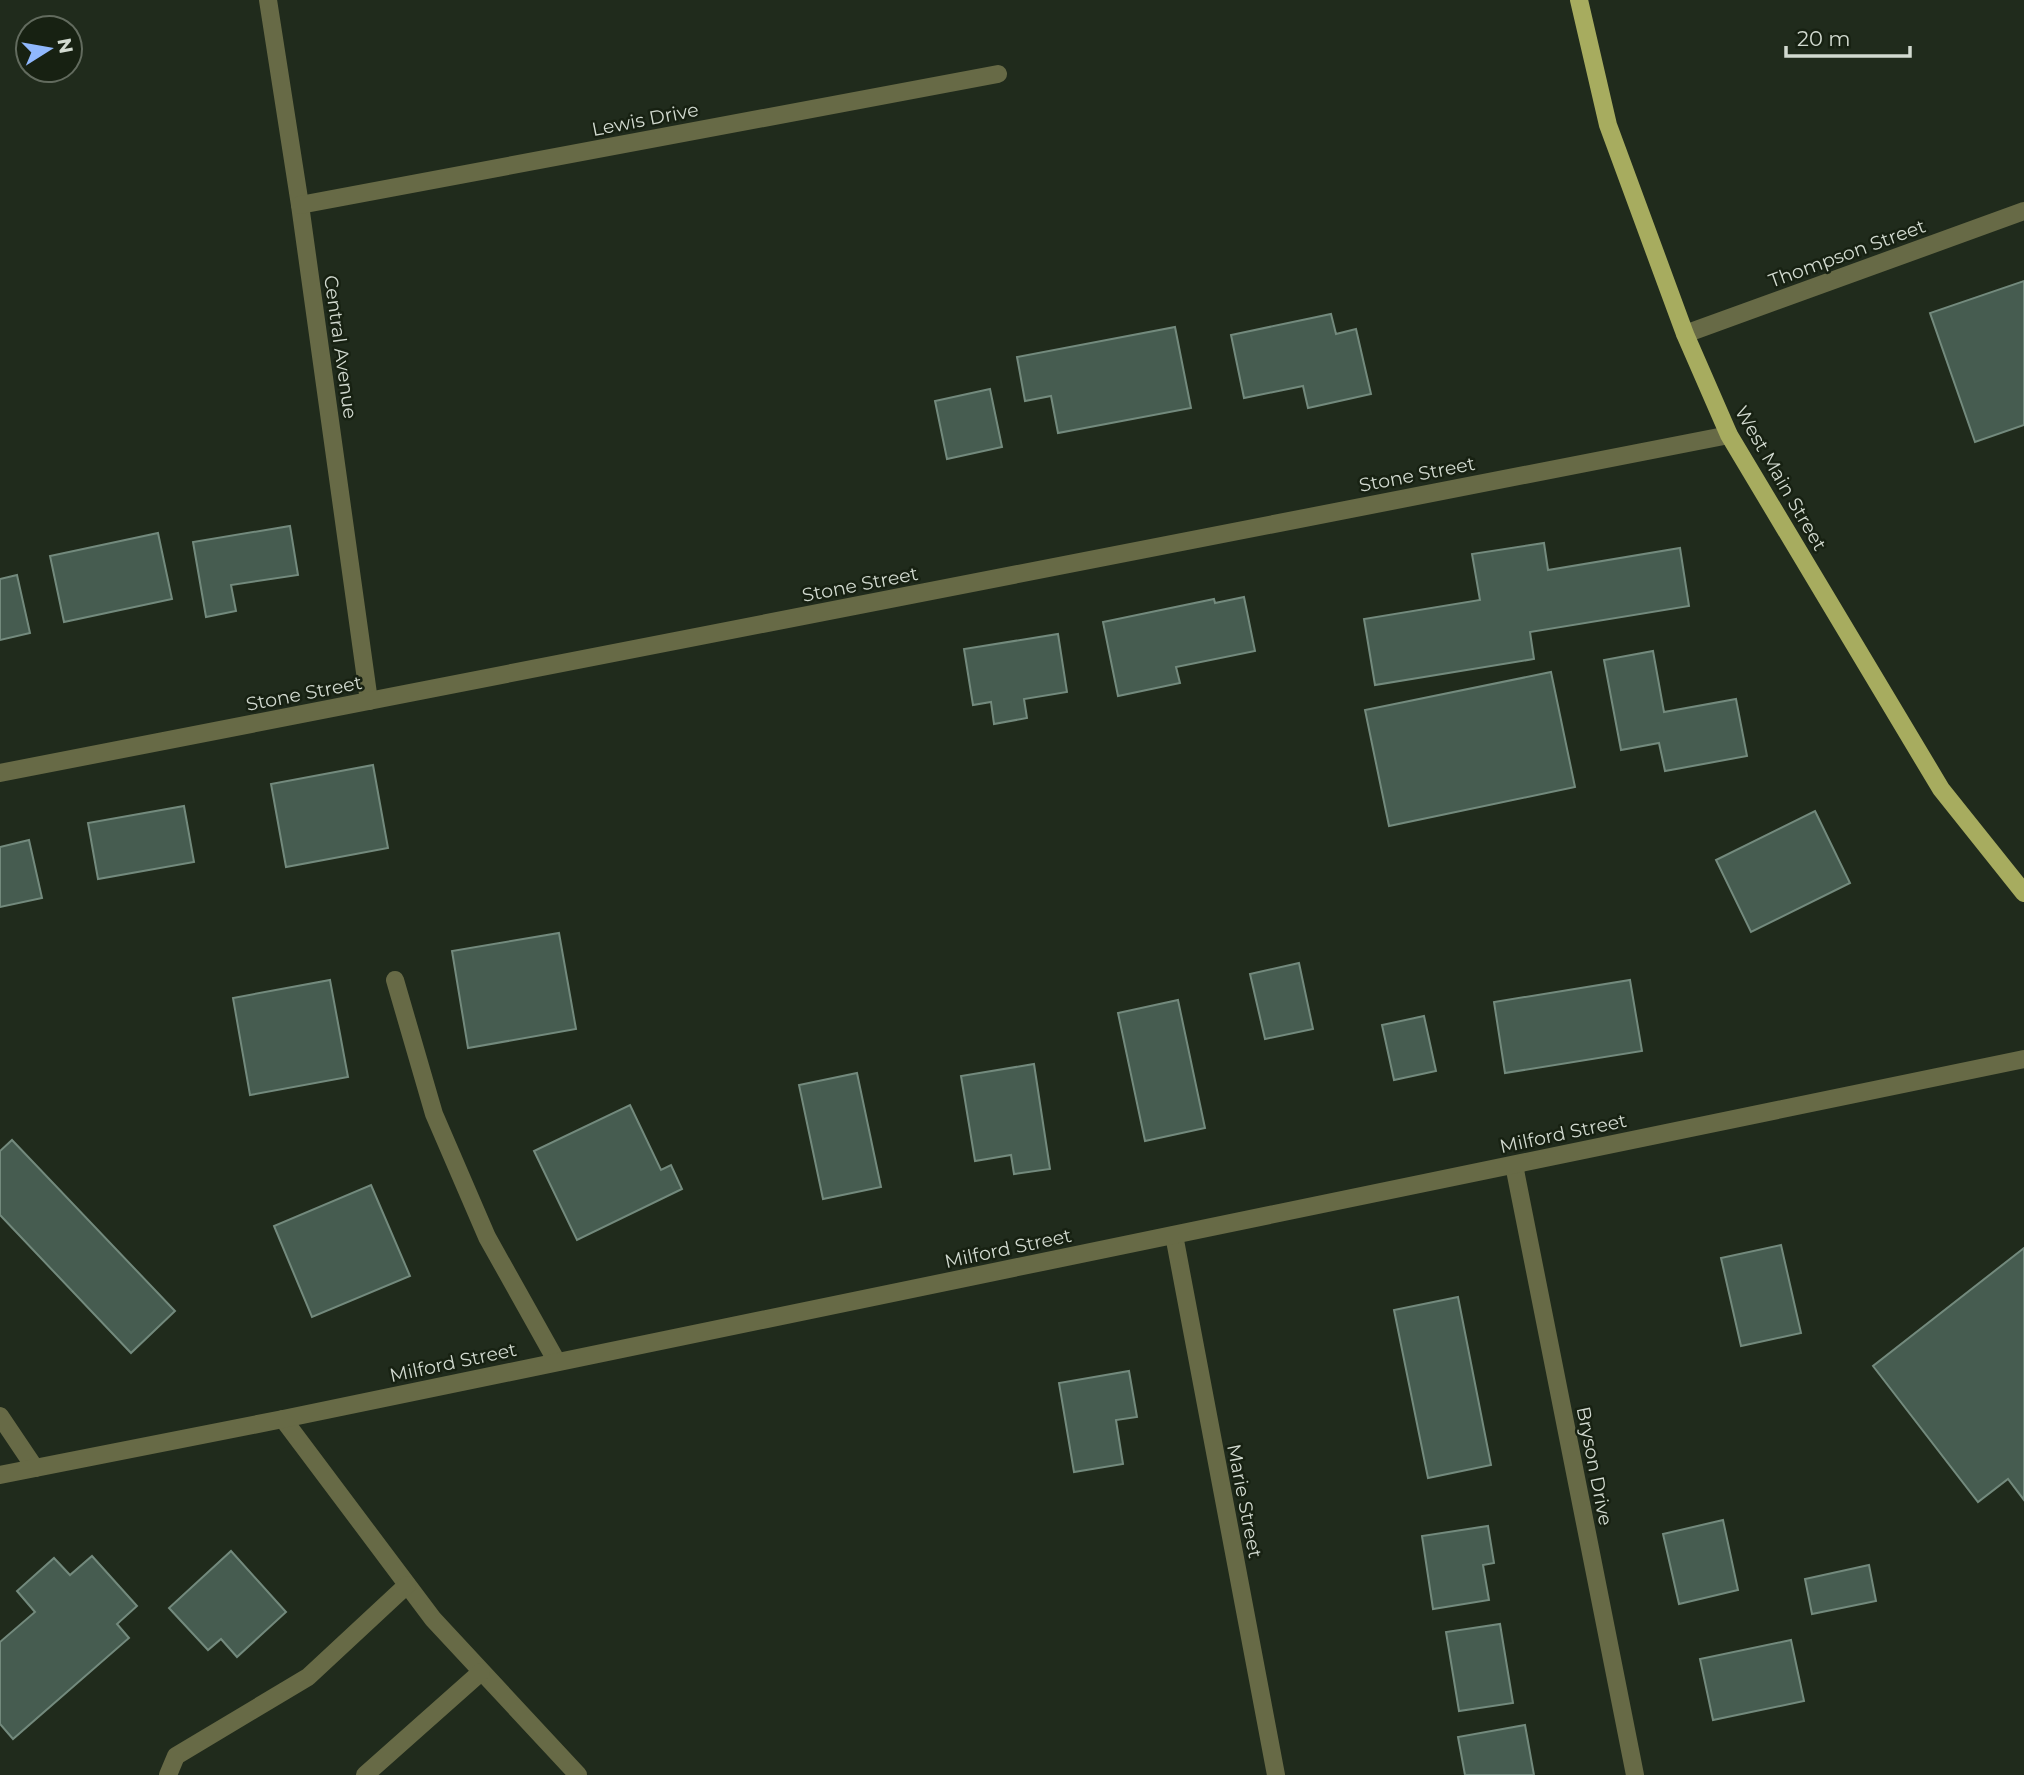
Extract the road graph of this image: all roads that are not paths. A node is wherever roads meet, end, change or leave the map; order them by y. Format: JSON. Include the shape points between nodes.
{"nodes":[{"id":1,"x":268,"y":0,"type":"edge"},
{"id":2,"x":1579,"y":0,"type":"edge"},
{"id":3,"x":998,"y":74,"type":"dead end"},
{"id":4,"x":300,"y":205,"type":"junction"},
{"id":5,"x":2024,"y":211,"type":"edge"},
{"id":6,"x":1685,"y":334,"type":"junction"},
{"id":7,"x":1729,"y":435,"type":"junction"},
{"id":8,"x":369,"y":701,"type":"junction"},
{"id":9,"x":0,"y":773,"type":"edge"},
{"id":10,"x":2024,"y":893,"type":"edge"},
{"id":11,"x":395,"y":980,"type":"dead end"},
{"id":12,"x":2024,"y":1059,"type":"edge"},
{"id":13,"x":1514,"y":1165,"type":"junction"},
{"id":14,"x":1174,"y":1235,"type":"junction"},
{"id":15,"x":557,"y":1362,"type":"junction"},
{"id":16,"x":0,"y":1416,"type":"edge"},
{"id":17,"x":283,"y":1419,"type":"junction"},
{"id":18,"x":35,"y":1468,"type":"junction"},
{"id":19,"x":0,"y":1475,"type":"edge"},
{"id":20,"x":407,"y":1585,"type":"junction"},
{"id":21,"x":481,"y":1672,"type":"junction"},
{"id":22,"x":168,"y":1775,"type":"edge"},
{"id":23,"x":365,"y":1775,"type":"edge"},
{"id":24,"x":578,"y":1775,"type":"edge"},
{"id":25,"x":1276,"y":1775,"type":"edge"},
{"id":26,"x":1634,"y":1775,"type":"edge"}],
"edges":[{"from":1,"to":4,"type":"street","name":"Central Avenue"},
{"from":2,"to":6,"type":"main road","name":"West Main Street","via":[[1608,125]]},
{"from":3,"to":4,"type":"street","name":"Lewis Drive"},
{"from":4,"to":8,"type":"street","name":"Central Avenue"},
{"from":5,"to":6,"type":"street","name":"Thompson Street"},
{"from":6,"to":7,"type":"main road","name":"West Main Street"},
{"from":7,"to":8,"type":"street","name":"Stone Street"},
{"from":7,"to":10,"type":"main road","name":"West Main Street","via":[[1941,789]]},
{"from":8,"to":9,"type":"street","name":"Stone Street"},
{"from":11,"to":15,"type":"street","via":[[434,1114],[487,1237]]},
{"from":12,"to":13,"type":"street","name":"Milford Street"},
{"from":13,"to":14,"type":"street","name":"Milford Street"},
{"from":13,"to":26,"type":"street","name":"Bryson Drive"},
{"from":14,"to":15,"type":"street","name":"Milford Street"},
{"from":14,"to":25,"type":"street","name":"Marie Street"},
{"from":15,"to":17,"type":"street","name":"Milford Street"},
{"from":16,"to":18,"type":"street"},
{"from":17,"to":18,"type":"street","name":"Milford Street"},
{"from":17,"to":20,"type":"street"},
{"from":18,"to":19,"type":"street","name":"Milford Street"},
{"from":20,"to":21,"type":"street"},
{"from":20,"to":22,"type":"street","via":[[308,1677],[176,1756]]},
{"from":21,"to":23,"type":"street"},
{"from":21,"to":24,"type":"street"}]}
